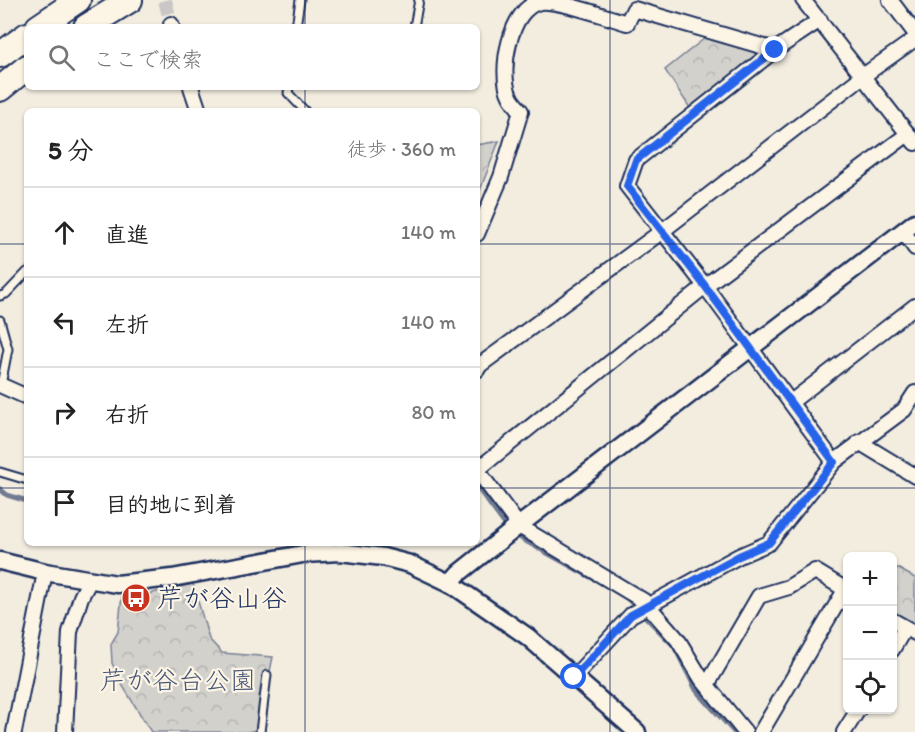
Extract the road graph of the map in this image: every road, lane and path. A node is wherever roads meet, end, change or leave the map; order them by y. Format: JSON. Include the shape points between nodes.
{"nodes":[{"id":1,"x":78,"y":0,"type":"edge"},
{"id":2,"x":129,"y":0,"type":"edge"},
{"id":3,"x":300,"y":0,"type":"edge"},
{"id":4,"x":419,"y":0,"type":"edge"},
{"id":5,"x":803,"y":0,"type":"edge"},
{"id":6,"x":890,"y":0,"type":"edge"},
{"id":7,"x":820,"y":20,"type":"junction"},
{"id":8,"x":43,"y":24,"type":"edge"},
{"id":9,"x":91,"y":24,"type":"edge"},
{"id":10,"x":296,"y":24,"type":"edge"},
{"id":11,"x":415,"y":24,"type":"edge"},
{"id":12,"x":915,"y":33,"type":"edge"},
{"id":13,"x":24,"y":37,"type":"edge"},
{"id":14,"x":915,"y":39,"type":"edge"},
{"id":15,"x":775,"y":50,"type":"junction"},
{"id":16,"x":0,"y":55,"type":"edge"},
{"id":17,"x":24,"y":70,"type":"edge"},
{"id":18,"x":863,"y":75,"type":"junction"},
{"id":19,"x":0,"y":89,"type":"edge"},
{"id":20,"x":192,"y":90,"type":"edge"},
{"id":21,"x":288,"y":90,"type":"edge"},
{"id":22,"x":198,"y":108,"type":"edge"},
{"id":23,"x":302,"y":108,"type":"edge"},
{"id":24,"x":911,"y":138,"type":"edge"},
{"id":25,"x":480,"y":227,"type":"edge"},
{"id":26,"x":909,"y":227,"type":"edge"},
{"id":27,"x":661,"y":232,"type":"junction"},
{"id":28,"x":915,"y":248,"type":"edge"},
{"id":29,"x":24,"y":275,"type":"edge"},
{"id":30,"x":705,"y":286,"type":"junction"},
{"id":31,"x":0,"y":296,"type":"edge"},
{"id":32,"x":915,"y":306,"type":"edge"},
{"id":33,"x":0,"y":320,"type":"edge"},
{"id":34,"x":751,"y":348,"type":"junction"},
{"id":35,"x":480,"y":365,"type":"edge"},
{"id":36,"x":1,"y":386,"type":"edge"},
{"id":37,"x":915,"y":393,"type":"edge"},
{"id":38,"x":24,"y":396,"type":"edge"},
{"id":39,"x":791,"y":402,"type":"junction"},
{"id":40,"x":859,"y":442,"type":"junction"},
{"id":41,"x":834,"y":462,"type":"junction"},
{"id":42,"x":480,"y":468,"type":"edge"},
{"id":43,"x":0,"y":472,"type":"edge"},
{"id":44,"x":480,"y":475,"type":"edge"},
{"id":45,"x":915,"y":476,"type":"edge"},
{"id":46,"x":24,"y":479,"type":"edge"},
{"id":47,"x":513,"y":530,"type":"junction"},
{"id":48,"x":382,"y":550,"type":"edge"},
{"id":49,"x":0,"y":561,"type":"edge"},
{"id":50,"x":45,"y":572,"type":"junction"},
{"id":51,"x":90,"y":580,"type":"junction"},
{"id":52,"x":450,"y":583,"type":"junction"},
{"id":53,"x":843,"y":588,"type":"edge"},
{"id":54,"x":843,"y":595,"type":"edge"},
{"id":55,"x":647,"y":605,"type":"junction"},
{"id":56,"x":897,"y":623,"type":"edge"},
{"id":57,"x":910,"y":631,"type":"edge"},
{"id":58,"x":897,"y":645,"type":"edge"},
{"id":59,"x":267,"y":675,"type":"dead end"},
{"id":60,"x":574,"y":677,"type":"junction"},
{"id":61,"x":707,"y":685,"type":"junction"},
{"id":62,"x":855,"y":714,"type":"edge"},
{"id":63,"x":66,"y":731,"type":"edge"},
{"id":64,"x":14,"y":732,"type":"edge"},
{"id":65,"x":260,"y":732,"type":"edge"},
{"id":66,"x":637,"y":732,"type":"edge"},
{"id":67,"x":745,"y":732,"type":"edge"},
{"id":68,"x":761,"y":732,"type":"edge"},
{"id":69,"x":844,"y":732,"type":"edge"}],
"edges":[{"from":1,"to":8,"type":"highway"},
{"from":2,"to":9,"type":"highway"},
{"from":3,"to":10,"type":"lane"},
{"from":4,"to":11,"type":"lane"},
{"from":5,"to":7,"type":"street"},
{"from":6,"to":12,"type":"street"},
{"from":7,"to":15,"type":"street"},
{"from":7,"to":18,"type":"street"},
{"from":13,"to":16,"type":"highway"},
{"from":14,"to":18,"type":"street"},
{"from":15,"to":25,"type":"street","via":[[634,9],[627,23],[568,5],[539,2],[523,13],[509,40],[504,69],[509,95],[521,111],[501,177]]},
{"from":15,"to":27,"type":"street","via":[[636,160],[627,186]]},
{"from":17,"to":19,"type":"highway"},
{"from":18,"to":24,"type":"street"},
{"from":18,"to":27,"type":"street"},
{"from":20,"to":22,"type":"street"},
{"from":21,"to":23,"type":"lane"},
{"from":24,"to":30,"type":"street"},
{"from":26,"to":28,"type":"street"},
{"from":26,"to":34,"type":"street"},
{"from":27,"to":30,"type":"street"},
{"from":27,"to":35,"type":"street"},
{"from":29,"to":31,"type":"lane"},
{"from":30,"to":34,"type":"street"},
{"from":30,"to":42,"type":"street"},
{"from":32,"to":39,"type":"street"},
{"from":33,"to":36,"type":"lane","via":[[8,349]]},
{"from":34,"to":39,"type":"street"},
{"from":34,"to":47,"type":"street"},
{"from":36,"to":38,"type":"street"},
{"from":37,"to":40,"type":"street","via":[[904,410]]},
{"from":39,"to":41,"type":"street"},
{"from":40,"to":41,"type":"street"},
{"from":40,"to":45,"type":"street"},
{"from":41,"to":55,"type":"street","via":[[769,543]]},
{"from":43,"to":46,"type":"lane"},
{"from":44,"to":47,"type":"street"},
{"from":47,"to":52,"type":"street"},
{"from":47,"to":55,"type":"street"},
{"from":48,"to":51,"type":"street","via":[[303,554],[117,584]]},
{"from":48,"to":52,"type":"street"},
{"from":49,"to":50,"type":"street"},
{"from":50,"to":51,"type":"street"},
{"from":50,"to":64,"type":"street"},
{"from":51,"to":63,"type":"street","via":[[70,632]]},
{"from":52,"to":60,"type":"street","via":[[528,637]]},
{"from":53,"to":61,"type":"street","via":[[815,571],[789,586],[759,596]]},
{"from":54,"to":68,"type":"street"},
{"from":55,"to":60,"type":"street","via":[[631,615]]},
{"from":55,"to":61,"type":"street","via":[[678,640]]},
{"from":56,"to":57,"type":"street"},
{"from":57,"to":58,"type":"street"},
{"from":59,"to":65,"type":"lane"},
{"from":60,"to":66,"type":"street"},
{"from":61,"to":67,"type":"street"},
{"from":62,"to":69,"type":"street"}]}
